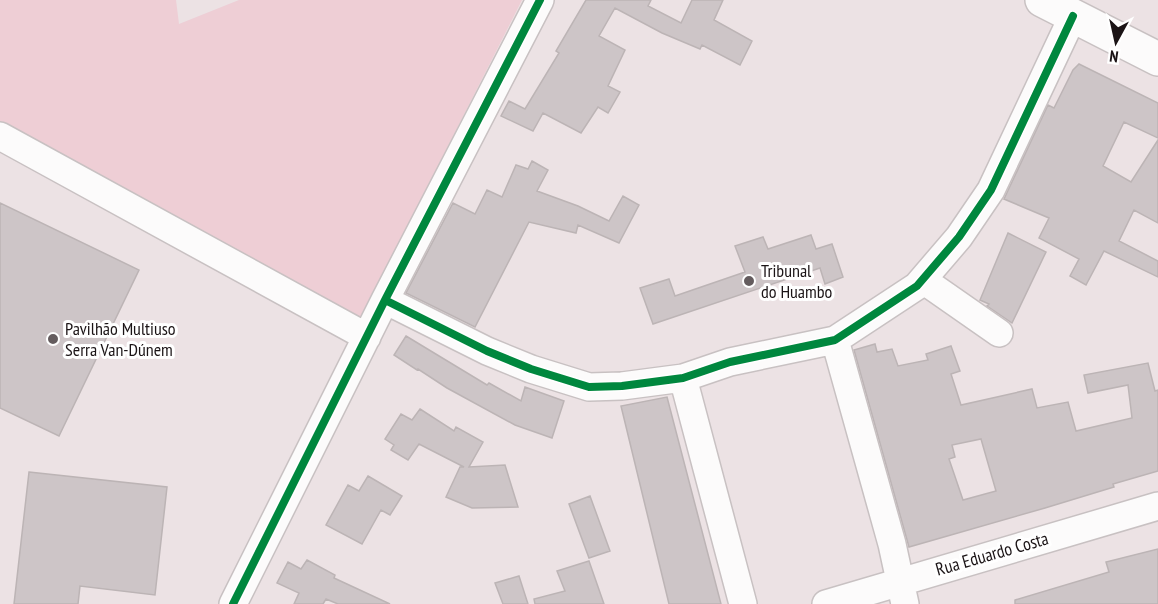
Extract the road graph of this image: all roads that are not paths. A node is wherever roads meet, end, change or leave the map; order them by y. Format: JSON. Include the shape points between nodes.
{"nodes":[{"id":1,"x":540,"y":0,"type":"edge"},
{"id":2,"x":1042,"y":0,"type":"edge"},
{"id":3,"x":1073,"y":16,"type":"junction"},
{"id":4,"x":1158,"y":59,"type":"edge"},
{"id":5,"x":0,"y":136,"type":"edge"},
{"id":6,"x":923,"y":280,"type":"junction"},
{"id":7,"x":385,"y":300,"type":"junction"},
{"id":8,"x":999,"y":333,"type":"dead end"},
{"id":9,"x":368,"y":337,"type":"junction"},
{"id":10,"x":835,"y":340,"type":"junction"},
{"id":11,"x":682,"y":378,"type":"junction"},
{"id":12,"x":1158,"y":506,"type":"edge"},
{"id":13,"x":902,"y":593,"type":"edge"},
{"id":14,"x":233,"y":604,"type":"edge"},
{"id":15,"x":743,"y":604,"type":"edge"},
{"id":16,"x":826,"y":604,"type":"edge"}],
"edges":[{"from":1,"to":7,"type":"street"},
{"from":2,"to":3,"type":"main road"},
{"from":3,"to":4,"type":"main road"},
{"from":3,"to":6,"type":"street","via":[[991,190]]},
{"from":5,"to":9,"type":"street"},
{"from":6,"to":8,"type":"street"},
{"from":6,"to":10,"type":"street"},
{"from":7,"to":9,"type":"street"},
{"from":7,"to":11,"type":"street","via":[[498,355],[589,387]]},
{"from":9,"to":14,"type":"street"},
{"from":10,"to":11,"type":"street","via":[[730,362]]},
{"from":10,"to":13,"type":"street"},
{"from":11,"to":15,"type":"street"},
{"from":12,"to":13,"type":"street","name":"Rua Eduardo Costa"},
{"from":13,"to":16,"type":"street","name":"Rua Eduardo Costa"}]}
